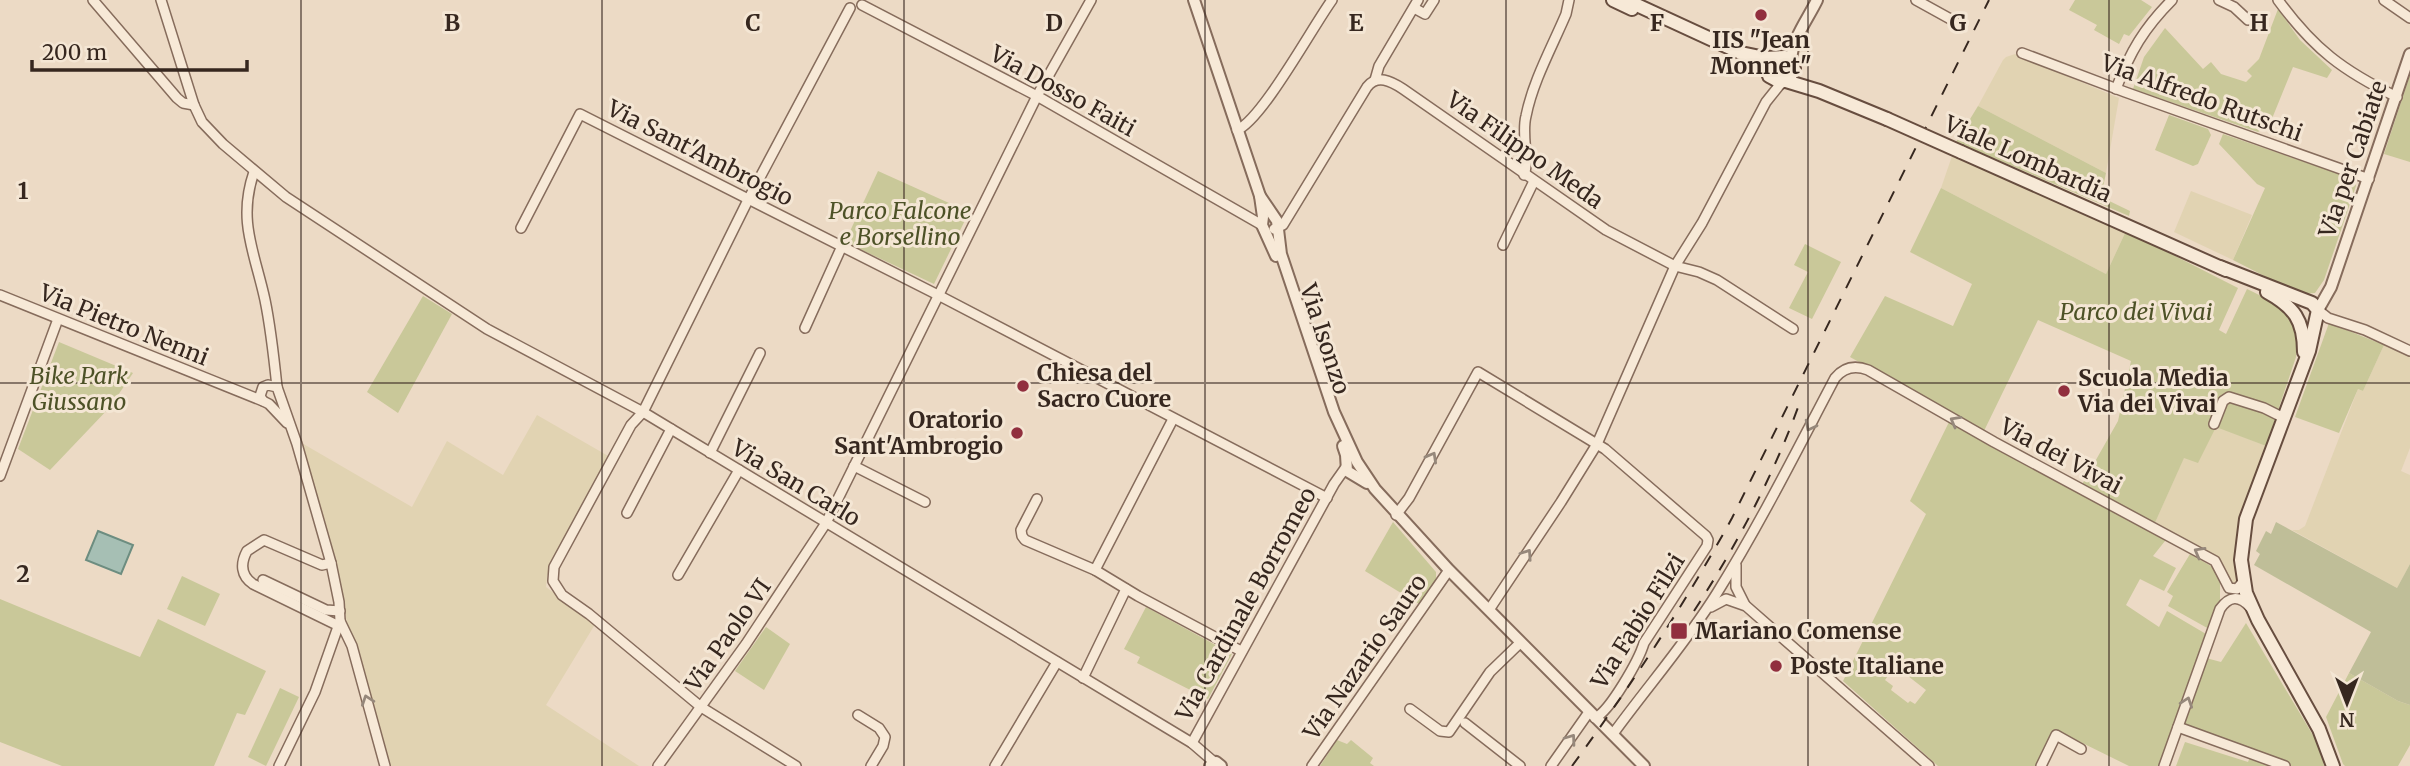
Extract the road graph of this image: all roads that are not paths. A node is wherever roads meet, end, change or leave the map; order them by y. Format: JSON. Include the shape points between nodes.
{"nodes":[{"id":1,"x":93,"y":0,"type":"edge"},
{"id":2,"x":161,"y":0,"type":"edge"},
{"id":3,"x":1091,"y":0,"type":"edge"},
{"id":4,"x":1194,"y":0,"type":"edge"},
{"id":5,"x":1332,"y":0,"type":"edge"},
{"id":6,"x":1434,"y":0,"type":"edge"},
{"id":7,"x":1569,"y":0,"type":"edge"},
{"id":8,"x":1577,"y":0,"type":"edge"},
{"id":9,"x":1613,"y":0,"type":"edge"},
{"id":10,"x":1626,"y":0,"type":"edge"},
{"id":11,"x":1818,"y":0,"type":"edge"},
{"id":12,"x":1916,"y":0,"type":"edge"},
{"id":13,"x":2172,"y":0,"type":"edge"},
{"id":14,"x":2219,"y":0,"type":"edge"},
{"id":15,"x":2278,"y":0,"type":"edge"},
{"id":16,"x":2384,"y":0,"type":"edge"},
{"id":17,"x":863,"y":2,"type":"edge"},
{"id":18,"x":848,"y":4,"type":"edge"},
{"id":19,"x":1416,"y":4,"type":"edge"},
{"id":20,"x":1566,"y":14,"type":"junction"},
{"id":21,"x":2410,"y":18,"type":"edge"},
{"id":22,"x":2248,"y":20,"type":"dead end"},
{"id":23,"x":1954,"y":21,"type":"dead end"},
{"id":24,"x":2022,"y":53,"type":"dead end"},
{"id":25,"x":1785,"y":61,"type":"junction"},
{"id":26,"x":2409,"y":61,"type":"edge"},
{"id":27,"x":1769,"y":75,"type":"junction"},
{"id":28,"x":1375,"y":80,"type":"junction"},
{"id":29,"x":1784,"y":82,"type":"junction"},
{"id":30,"x":2116,"y":89,"type":"junction"},
{"id":31,"x":1818,"y":91,"type":"junction"},
{"id":32,"x":1037,"y":96,"type":"junction"},
{"id":33,"x":2397,"y":97,"type":"junction"},
{"id":34,"x":1766,"y":102,"type":"junction"},
{"id":35,"x":194,"y":105,"type":"junction"},
{"id":36,"x":1239,"y":135,"type":"junction"},
{"id":37,"x":254,"y":172,"type":"junction"},
{"id":38,"x":1524,"y":175,"type":"junction"},
{"id":39,"x":2369,"y":179,"type":"junction"},
{"id":40,"x":1534,"y":181,"type":"junction"},
{"id":41,"x":748,"y":198,"type":"junction"},
{"id":42,"x":1270,"y":222,"type":"junction"},
{"id":43,"x":521,"y":229,"type":"dead end"},
{"id":44,"x":1503,"y":245,"type":"dead end"},
{"id":45,"x":842,"y":246,"type":"junction"},
{"id":46,"x":1675,"y":266,"type":"junction"},
{"id":47,"x":2220,"y":267,"type":"junction"},
{"id":48,"x":0,"y":295,"type":"edge"},
{"id":49,"x":938,"y":295,"type":"junction"},
{"id":50,"x":2317,"y":314,"type":"junction"},
{"id":51,"x":2298,"y":318,"type":"junction"},
{"id":52,"x":58,"y":319,"type":"junction"},
{"id":53,"x":805,"y":328,"type":"dead end"},
{"id":54,"x":1793,"y":329,"type":"dead end"},
{"id":55,"x":2410,"y":351,"type":"edge"},
{"id":56,"x":761,"y":353,"type":"dead end"},
{"id":57,"x":2303,"y":363,"type":"junction"},
{"id":58,"x":274,"y":365,"type":"junction"},
{"id":59,"x":263,"y":387,"type":"junction"},
{"id":60,"x":234,"y":391,"type":"junction"},
{"id":61,"x":278,"y":392,"type":"junction"},
{"id":62,"x":266,"y":403,"type":"junction"},
{"id":63,"x":643,"y":412,"type":"junction"},
{"id":64,"x":2284,"y":418,"type":"junction"},
{"id":65,"x":1173,"y":419,"type":"junction"},
{"id":66,"x":289,"y":424,"type":"junction"},
{"id":67,"x":2214,"y":424,"type":"dead end"},
{"id":68,"x":671,"y":429,"type":"junction"},
{"id":69,"x":1597,"y":444,"type":"junction"},
{"id":70,"x":710,"y":453,"type":"junction"},
{"id":71,"x":854,"y":466,"type":"junction"},
{"id":72,"x":1353,"y":468,"type":"junction"},
{"id":73,"x":739,"y":470,"type":"junction"},
{"id":74,"x":0,"y":476,"type":"edge"},
{"id":75,"x":1327,"y":498,"type":"junction"},
{"id":76,"x":1037,"y":499,"type":"dead end"},
{"id":77,"x":925,"y":502,"type":"dead end"},
{"id":78,"x":2251,"y":507,"type":"junction"},
{"id":79,"x":627,"y":513,"type":"dead end"},
{"id":80,"x":1396,"y":515,"type":"junction"},
{"id":81,"x":826,"y":523,"type":"junction"},
{"id":82,"x":1737,"y":557,"type":"junction"},
{"id":83,"x":331,"y":563,"type":"junction"},
{"id":84,"x":1095,"y":570,"type":"junction"},
{"id":85,"x":1449,"y":570,"type":"junction"},
{"id":86,"x":678,"y":575,"type":"dead end"},
{"id":87,"x":2223,"y":576,"type":"junction"},
{"id":88,"x":263,"y":580,"type":"dead end"},
{"id":89,"x":2244,"y":582,"type":"junction"},
{"id":90,"x":1721,"y":587,"type":"junction"},
{"id":91,"x":1736,"y":588,"type":"junction"},
{"id":92,"x":1126,"y":589,"type":"junction"},
{"id":93,"x":1728,"y":599,"type":"junction"},
{"id":94,"x":1746,"y":606,"type":"junction"},
{"id":95,"x":2221,"y":609,"type":"junction"},
{"id":96,"x":2252,"y":609,"type":"junction"},
{"id":97,"x":1489,"y":610,"type":"junction"},
{"id":98,"x":1706,"y":610,"type":"junction"},
{"id":99,"x":340,"y":620,"type":"junction"},
{"id":100,"x":1520,"y":643,"type":"junction"},
{"id":101,"x":1241,"y":650,"type":"junction"},
{"id":102,"x":1057,"y":662,"type":"junction"},
{"id":103,"x":1083,"y":678,"type":"junction"},
{"id":104,"x":701,"y":707,"type":"junction"},
{"id":105,"x":1410,"y":709,"type":"dead end"},
{"id":106,"x":1592,"y":715,"type":"junction"},
{"id":107,"x":858,"y":716,"type":"dead end"},
{"id":108,"x":1465,"y":723,"type":"dead end"},
{"id":109,"x":2178,"y":727,"type":"junction"},
{"id":110,"x":1613,"y":734,"type":"junction"},
{"id":111,"x":1192,"y":743,"type":"junction"},
{"id":112,"x":2081,"y":749,"type":"dead end"},
{"id":113,"x":2333,"y":764,"type":"edge"},
{"id":114,"x":1215,"y":765,"type":"edge"},
{"id":115,"x":278,"y":766,"type":"edge"},
{"id":116,"x":385,"y":766,"type":"edge"},
{"id":117,"x":658,"y":766,"type":"edge"},
{"id":118,"x":796,"y":766,"type":"edge"},
{"id":119,"x":871,"y":766,"type":"edge"},
{"id":120,"x":995,"y":766,"type":"edge"},
{"id":121,"x":1312,"y":766,"type":"edge"},
{"id":122,"x":1520,"y":766,"type":"edge"},
{"id":123,"x":1551,"y":766,"type":"edge"},
{"id":124,"x":1644,"y":766,"type":"edge"},
{"id":125,"x":1929,"y":766,"type":"edge"},
{"id":126,"x":2040,"y":766,"type":"edge"},
{"id":127,"x":2164,"y":766,"type":"edge"},
{"id":128,"x":2285,"y":766,"type":"edge"}],
"edges":[{"from":1,"to":35,"type":"street","via":[[177,98]]},
{"from":2,"to":35,"type":"street"},
{"from":3,"to":32,"type":"street","name":"Via Paolo VI"},
{"from":4,"to":36,"type":"street","name":"Via Isonzo"},
{"from":5,"to":36,"type":"street"},
{"from":6,"to":19,"type":"street","via":[[1425,14]]},
{"from":7,"to":20,"type":"street"},
{"from":8,"to":20,"type":"street"},
{"from":9,"to":27,"type":"main road"},
{"from":10,"to":25,"type":"main road","via":[[1741,53]]},
{"from":11,"to":25,"type":"street"},
{"from":12,"to":23,"type":"street"},
{"from":13,"to":30,"type":"street","via":[[2136,42]]},
{"from":14,"to":22,"type":"street"},
{"from":15,"to":33,"type":"street","via":[[2328,57]]},
{"from":16,"to":21,"type":"street"},
{"from":17,"to":18,"type":"street","via":[[855,9]]},
{"from":17,"to":32,"type":"street","name":"Via Dosso Faiti"},
{"from":18,"to":41,"type":"street"},
{"from":19,"to":28,"type":"street","via":[[1378,66]]},
{"from":20,"to":38,"type":"street","via":[[1526,113]]},
{"from":24,"to":30,"type":"street","name":"Via Alfredo Rutschi"},
{"from":25,"to":27,"type":"main road","via":[[1767,67]]},
{"from":25,"to":29,"type":"main road","via":[[1791,77]]},
{"from":25,"to":31,"type":"main road","name":"Viale Lombardia"},
{"from":26,"to":33,"type":"street","name":"Via per Cabiate"},
{"from":27,"to":29,"type":"main road","name":"Viale Lombardia"},
{"from":27,"to":34,"type":"street"},
{"from":28,"to":38,"type":"street","name":"Via Filippo Meda","via":[[1400,87]]},
{"from":28,"to":42,"type":"street","via":[[1358,100],[1290,214]]},
{"from":29,"to":31,"type":"main road","name":"Viale Lombardia"},
{"from":29,"to":34,"type":"street"},
{"from":30,"to":39,"type":"street","name":"Via Alfredo Rutschi"},
{"from":31,"to":47,"type":"main road","name":"Viale Lombardia","bridge":true},
{"from":32,"to":42,"type":"street","name":"Via Dosso Faiti","via":[[1244,215]]},
{"from":32,"to":49,"type":"street","name":"Via Paolo VI"},
{"from":33,"to":39,"type":"street","name":"Via per Cabiate"},
{"from":34,"to":46,"type":"street"},
{"from":35,"to":37,"type":"street","name":"Via San Carlo","via":[[210,132]]},
{"from":36,"to":42,"type":"street","name":"Via Isonzo"},
{"from":37,"to":58,"type":"street","via":[[246,224],[265,300]]},
{"from":37,"to":63,"type":"street","name":"Via San Carlo","via":[[495,334]]},
{"from":38,"to":40,"type":"street","name":"Via Filippo Meda"},
{"from":39,"to":50,"type":"street","name":"Via per Cabiate"},
{"from":40,"to":44,"type":"street"},
{"from":40,"to":46,"type":"street","name":"Via Filippo Meda","via":[[1616,236]]},
{"from":41,"to":43,"type":"street","name":"Via Sant'Ambrogio","via":[[580,114]]},
{"from":41,"to":45,"type":"street","name":"Via Sant'Ambrogio"},
{"from":41,"to":63,"type":"street"},
{"from":42,"to":72,"type":"street","name":"Via Isonzo","via":[[1323,401]]},
{"from":45,"to":49,"type":"street","name":"Via Sant'Ambrogio"},
{"from":45,"to":53,"type":"street"},
{"from":46,"to":54,"type":"street","name":"Via Filippo Meda","via":[[1717,280]]},
{"from":46,"to":69,"type":"street"},
{"from":47,"to":50,"type":"main road","name":"Viale Lombardia"},
{"from":47,"to":51,"type":"main road","name":"Viale Lombardia","via":[[2279,299]]},
{"from":48,"to":52,"type":"street","name":"Via Pietro Nenni"},
{"from":49,"to":65,"type":"street","name":"Via Sant'Ambrogio"},
{"from":49,"to":71,"type":"street","name":"Via Paolo VI"},
{"from":50,"to":51,"type":"main road","via":[[2306,325]]},
{"from":50,"to":51,"type":"main road","via":[[2298,307]]},
{"from":50,"to":55,"type":"street"},
{"from":50,"to":57,"type":"main road"},
{"from":51,"to":57,"type":"main road","via":[[2303,330]]},
{"from":52,"to":60,"type":"street","name":"Via Pietro Nenni"},
{"from":52,"to":74,"type":"street"},
{"from":56,"to":70,"type":"street"},
{"from":57,"to":64,"type":"main road"},
{"from":58,"to":59,"type":"street"},
{"from":58,"to":61,"type":"street"},
{"from":59,"to":60,"type":"street","name":"Via Pietro Nenni"},
{"from":59,"to":61,"type":"street","via":[[271,384]]},
{"from":59,"to":62,"type":"street","via":[[260,396]]},
{"from":60,"to":62,"type":"street","name":"Via Pietro Nenni"},
{"from":61,"to":62,"type":"street","via":[[276,402]]},
{"from":61,"to":66,"type":"street"},
{"from":62,"to":66,"type":"street"},
{"from":63,"to":68,"type":"street","name":"Via San Carlo"},
{"from":63,"to":104,"type":"street","via":[[595,489],[553,568],[552,580],[562,595]]},
{"from":64,"to":67,"type":"street","via":[[2229,397]]},
{"from":64,"to":78,"type":"main road"},
{"from":65,"to":75,"type":"street","name":"Via Sant'Ambrogio"},
{"from":65,"to":84,"type":"street"},
{"from":66,"to":83,"type":"street"},
{"from":68,"to":70,"type":"street","name":"Via San Carlo"},
{"from":68,"to":79,"type":"street"},
{"from":80,"to":69,"type":"street","one_way":true,"via":[[1478,372]]},
{"from":97,"to":69,"type":"street","one_way":true},
{"from":69,"to":106,"type":"street","name":"Via Fabio Filzi","via":[[1708,540],[1608,705],[1600,715]]},
{"from":70,"to":73,"type":"street","name":"Via San Carlo"},
{"from":71,"to":77,"type":"street"},
{"from":71,"to":81,"type":"street","name":"Via Paolo VI"},
{"from":72,"to":75,"type":"street","name":"Via Cardinale Borromeo","via":[[1334,484]]},
{"from":72,"to":80,"type":"street","name":"Via Isonzo"},
{"from":73,"to":81,"type":"street","name":"Via San Carlo"},
{"from":73,"to":86,"type":"street"},
{"from":75,"to":101,"type":"street","name":"Via Cardinale Borromeo"},
{"from":76,"to":84,"type":"street","via":[[1022,537]]},
{"from":78,"to":89,"type":"main road","via":[[2242,538]]},
{"from":78,"to":113,"type":"main road","via":[[2245,552],[2254,600],[2319,722]]},
{"from":80,"to":85,"type":"street","name":"Via Isonzo"},
{"from":81,"to":102,"type":"street","name":"Via San Carlo"},
{"from":81,"to":104,"type":"street","name":"Via Paolo VI"},
{"from":87,"to":82,"type":"street","name":"Via dei Vivai","one_way":true,"via":[[2215,561],[1856,367],[1835,378]]},
{"from":82,"to":90,"type":"street"},
{"from":82,"to":91,"type":"street"},
{"from":83,"to":99,"type":"street"},
{"from":83,"to":99,"type":"street","via":[[323,565],[264,540],[247,551],[242,570],[253,584]]},
{"from":84,"to":92,"type":"street"},
{"from":85,"to":97,"type":"street","name":"Via Isonzo"},
{"from":85,"to":121,"type":"street","name":"Via Nazario Sauro"},
{"from":87,"to":89,"type":"street","name":"Via dei Vivai","via":[[2229,588],[2237,589]]},
{"from":87,"to":95,"type":"street"},
{"from":88,"to":99,"type":"street"},
{"from":89,"to":96,"type":"main road"},
{"from":90,"to":91,"type":"street","via":[[1730,582]]},
{"from":90,"to":93,"type":"street","via":[[1721,596]]},
{"from":90,"to":98,"type":"street"},
{"from":91,"to":93,"type":"street","via":[[1734,597]]},
{"from":91,"to":94,"type":"street"},
{"from":92,"to":101,"type":"street"},
{"from":92,"to":103,"type":"street"},
{"from":93,"to":94,"type":"street"},
{"from":93,"to":98,"type":"street"},
{"from":94,"to":125,"type":"street"},
{"from":95,"to":96,"type":"street","via":[[2236,598]]},
{"from":109,"to":95,"type":"street","one_way":true},
{"from":96,"to":113,"type":"main road","via":[[2319,729]]},
{"from":97,"to":100,"type":"street","name":"Via Isonzo"},
{"from":98,"to":110,"type":"street"},
{"from":99,"to":115,"type":"street","via":[[315,692]]},
{"from":116,"to":99,"type":"street","one_way":true,"via":[[352,646]]},
{"from":100,"to":105,"type":"street","via":[[1490,672],[1449,732],[1442,732]]},
{"from":100,"to":106,"type":"street","name":"Via Isonzo"},
{"from":101,"to":111,"type":"street","name":"Via Cardinale Borromeo"},
{"from":102,"to":103,"type":"street","name":"Via San Carlo"},
{"from":102,"to":120,"type":"street"},
{"from":103,"to":111,"type":"street","name":"Via San Carlo"},
{"from":104,"to":117,"type":"street","name":"Via Paolo VI"},
{"from":104,"to":118,"type":"street"},
{"from":106,"to":110,"type":"street","name":"Via Isonzo"},
{"from":123,"to":106,"type":"street","name":"Via Fabio Filzi","one_way":true},
{"from":107,"to":119,"type":"street","via":[[885,737]]},
{"from":108,"to":122,"type":"street"},
{"from":109,"to":127,"type":"street"},
{"from":109,"to":128,"type":"street"},
{"from":110,"to":124,"type":"street","name":"Via Isonzo"},
{"from":111,"to":114,"type":"street","name":"Via San Carlo"},
{"from":112,"to":126,"type":"street","via":[[2056,735]]}]}
